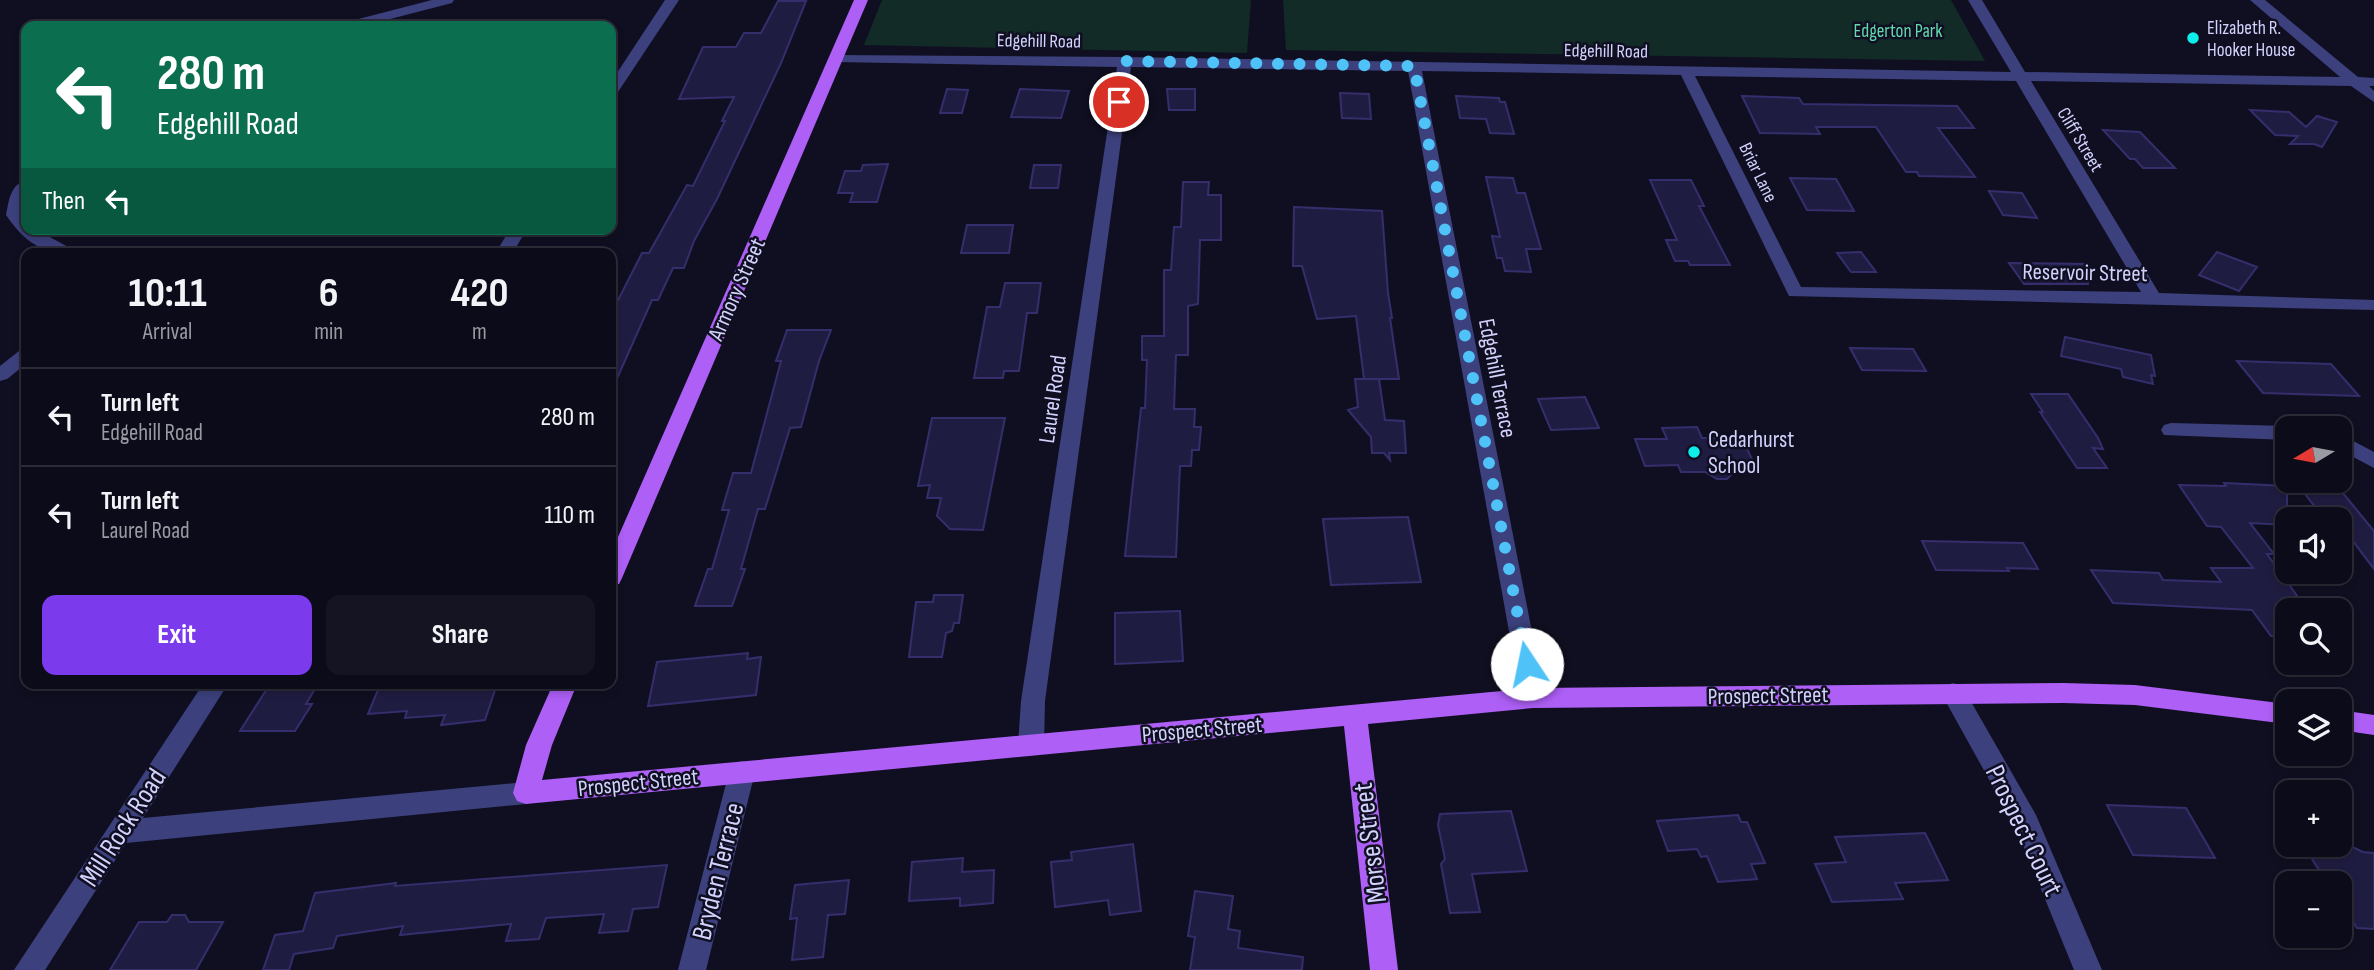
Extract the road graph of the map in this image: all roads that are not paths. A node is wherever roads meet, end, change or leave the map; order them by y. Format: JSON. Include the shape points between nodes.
{"nodes":[{"id":1,"x":447,"y":0,"type":"edge"},
{"id":2,"x":672,"y":0,"type":"edge"},
{"id":3,"x":862,"y":0,"type":"edge"},
{"id":4,"x":1975,"y":0,"type":"edge"},
{"id":5,"x":2257,"y":0,"type":"edge"},
{"id":6,"x":367,"y":21,"type":"edge"},
{"id":7,"x":837,"y":58,"type":"junction"},
{"id":8,"x":1125,"y":61,"type":"junction"},
{"id":9,"x":1414,"y":66,"type":"junction"},
{"id":10,"x":1685,"y":70,"type":"junction"},
{"id":11,"x":2021,"y":76,"type":"junction"},
{"id":12,"x":2354,"y":81,"type":"junction"},
{"id":13,"x":2374,"y":82,"type":"edge"},
{"id":14,"x":616,"y":84,"type":"edge"},
{"id":15,"x":2374,"y":98,"type":"edge"},
{"id":16,"x":21,"y":190,"type":"edge"},
{"id":17,"x":21,"y":227,"type":"edge"},
{"id":18,"x":29,"y":235,"type":"edge"},
{"id":19,"x":56,"y":248,"type":"edge"},
{"id":20,"x":1795,"y":292,"type":"joint"},
{"id":21,"x":2153,"y":298,"type":"junction"},
{"id":22,"x":2374,"y":305,"type":"edge"},
{"id":23,"x":21,"y":359,"type":"edge"},
{"id":24,"x":0,"y":375,"type":"edge"},
{"id":25,"x":2171,"y":430,"type":"dead end"},
{"id":26,"x":2275,"y":433,"type":"edge"},
{"id":27,"x":2352,"y":448,"type":"edge"},
{"id":28,"x":2374,"y":461,"type":"edge"},
{"id":29,"x":616,"y":566,"type":"edge"},
{"id":30,"x":213,"y":689,"type":"edge"},
{"id":31,"x":563,"y":689,"type":"edge"},
{"id":32,"x":1953,"y":693,"type":"junction"},
{"id":33,"x":1533,"y":698,"type":"junction"},
{"id":34,"x":2275,"y":712,"type":"edge"},
{"id":35,"x":1355,"y":715,"type":"junction"},
{"id":36,"x":2352,"y":722,"type":"edge"},
{"id":37,"x":2374,"y":725,"type":"edge"},
{"id":38,"x":1031,"y":745,"type":"junction"},
{"id":39,"x":742,"y":772,"type":"junction"},
{"id":40,"x":526,"y":793,"type":"junction"},
{"id":41,"x":120,"y":832,"type":"junction"},
{"id":42,"x":28,"y":970,"type":"edge"},
{"id":43,"x":692,"y":970,"type":"edge"},
{"id":44,"x":1384,"y":970,"type":"edge"},
{"id":45,"x":2088,"y":970,"type":"edge"}],
"edges":[{"from":1,"to":6,"type":"street"},
{"from":2,"to":14,"type":"street"},
{"from":3,"to":7,"type":"main road","name":"Armory Street"},
{"from":4,"to":11,"type":"street","name":"Cliff Street"},
{"from":5,"to":12,"type":"street"},
{"from":7,"to":8,"type":"street","name":"Edgehill Road"},
{"from":7,"to":29,"type":"main road","name":"Armory Street"},
{"from":8,"to":9,"type":"street","name":"Edgehill Road"},
{"from":8,"to":38,"type":"street","name":"Laurel Road","via":[[1033,701]]},
{"from":9,"to":10,"type":"street","name":"Edgehill Road"},
{"from":9,"to":33,"type":"street","name":"Edgehill Terrace"},
{"from":10,"to":11,"type":"street","name":"Edgehill Road"},
{"from":10,"to":20,"type":"street","name":"Briar Lane"},
{"from":11,"to":12,"type":"street","name":"Edgehill Road"},
{"from":11,"to":21,"type":"street","name":"Cliff Street"},
{"from":12,"to":13,"type":"street","name":"Edgehill Road"},
{"from":12,"to":15,"type":"street"},
{"from":16,"to":17,"type":"street","via":[[14,215]]},
{"from":18,"to":19,"type":"street"},
{"from":20,"to":21,"type":"street","name":"Reservoir Street"},
{"from":21,"to":22,"type":"street","name":"Reservoir Street"},
{"from":23,"to":24,"type":"street"},
{"from":25,"to":26,"type":"street"},
{"from":27,"to":28,"type":"street"},
{"from":30,"to":41,"type":"street","name":"Mill Rock Road"},
{"from":31,"to":40,"type":"main road","via":[[539,745]]},
{"from":32,"to":33,"type":"main road","name":"Prospect Street"},
{"from":32,"to":34,"type":"main road","name":"Prospect Street","via":[[2135,695]]},
{"from":32,"to":45,"type":"street","name":"Prospect Court","via":[[2027,823]]},
{"from":33,"to":35,"type":"main road","name":"Prospect Street"},
{"from":35,"to":38,"type":"main road","name":"Prospect Street"},
{"from":35,"to":44,"type":"main road","name":"Morse Street"},
{"from":36,"to":37,"type":"main road"},
{"from":38,"to":39,"type":"main road","name":"Prospect Street"},
{"from":39,"to":40,"type":"main road","name":"Prospect Street"},
{"from":39,"to":43,"type":"street","name":"Bryden Terrace"},
{"from":40,"to":41,"type":"street","name":"Prospect Street"},
{"from":41,"to":42,"type":"street","name":"Mill Rock Road"}]}
